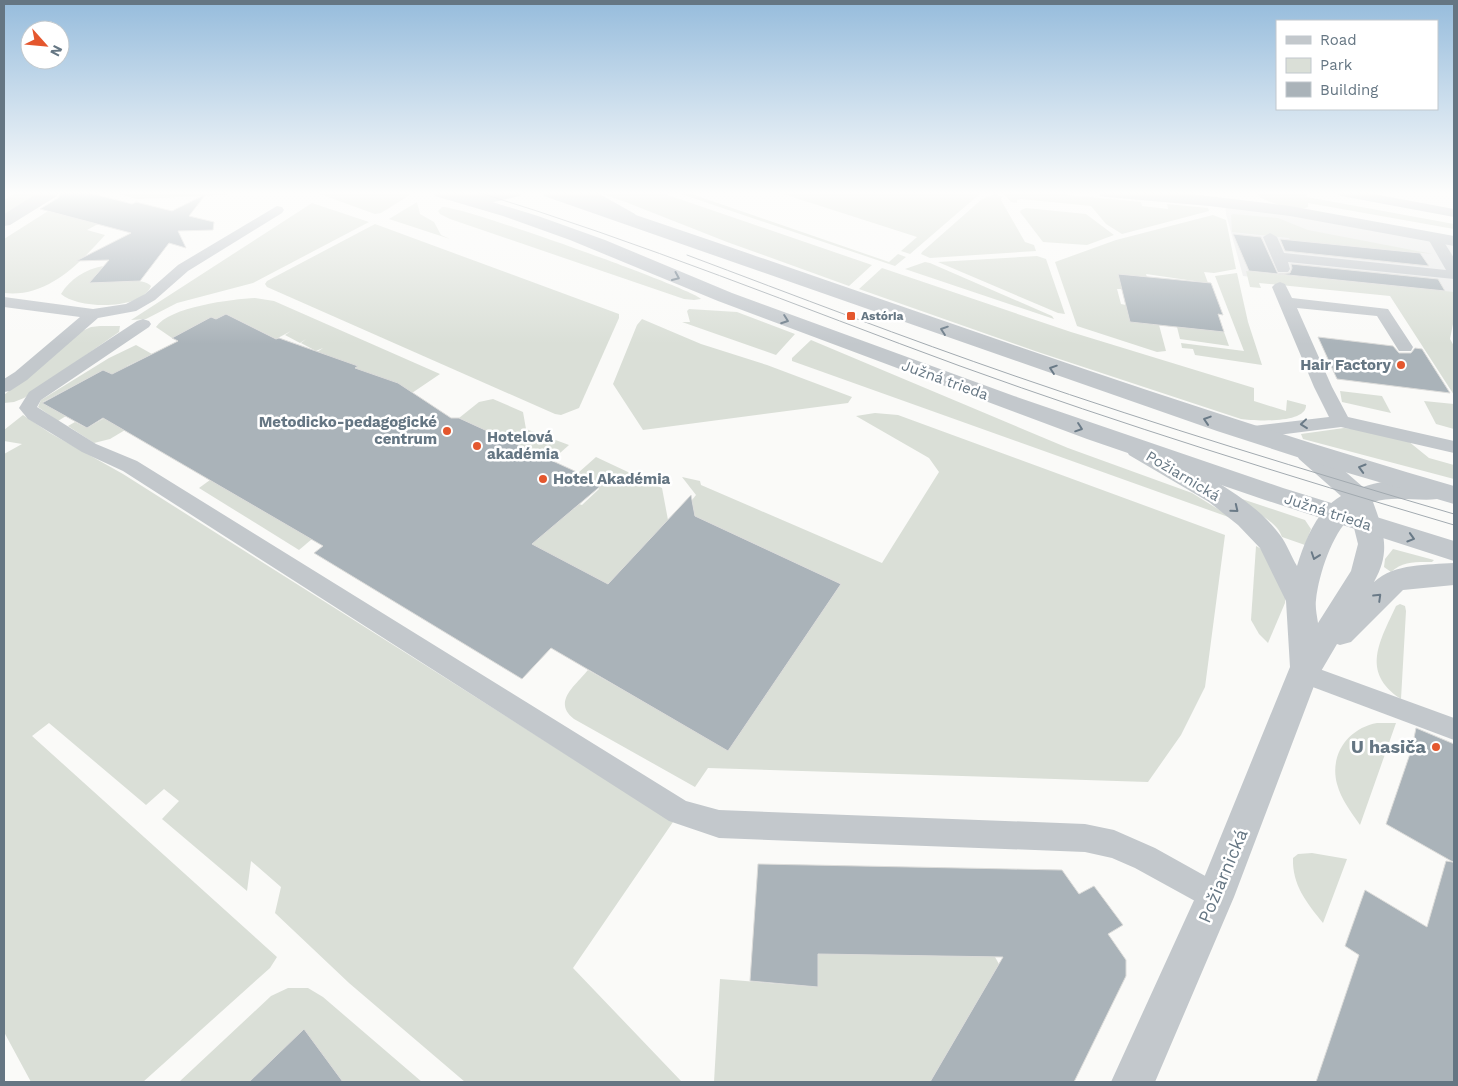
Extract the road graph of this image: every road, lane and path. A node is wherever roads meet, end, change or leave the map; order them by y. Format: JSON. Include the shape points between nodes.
{"nodes":[{"id":1,"x":224,"y":243,"type":"edge"},
{"id":2,"x":598,"y":243,"type":"edge"},
{"id":3,"x":698,"y":243,"type":"edge"},
{"id":4,"x":1272,"y":243,"type":"edge"},
{"id":5,"x":1437,"y":243,"type":"edge"},
{"id":6,"x":1278,"y":257,"type":"junction"},
{"id":7,"x":1454,"y":270,"type":"edge"},
{"id":8,"x":1454,"y":274,"type":"edge"},
{"id":9,"x":1284,"y":289,"type":"junction"},
{"id":10,"x":4,"y":302,"type":"edge"},
{"id":11,"x":93,"y":314,"type":"junction"},
{"id":12,"x":144,"y":324,"type":"dead end"},
{"id":13,"x":1405,"y":347,"type":"dead end"},
{"id":14,"x":4,"y":387,"type":"edge"},
{"id":15,"x":1341,"y":421,"type":"junction"},
{"id":16,"x":1245,"y":433,"type":"junction"},
{"id":17,"x":1134,"y":447,"type":"junction"},
{"id":18,"x":1454,"y":447,"type":"edge"},
{"id":19,"x":1308,"y":453,"type":"junction"},
{"id":20,"x":1449,"y":493,"type":"edge"},
{"id":21,"x":1357,"y":496,"type":"junction"},
{"id":22,"x":1336,"y":515,"type":"junction"},
{"id":23,"x":1368,"y":525,"type":"junction"},
{"id":24,"x":1454,"y":551,"type":"edge"},
{"id":25,"x":1454,"y":574,"type":"edge"},
{"id":26,"x":1302,"y":601,"type":"junction"},
{"id":27,"x":1304,"y":670,"type":"junction"},
{"id":28,"x":1454,"y":729,"type":"edge"},
{"id":29,"x":1215,"y":897,"type":"junction"},
{"id":30,"x":1133,"y":1082,"type":"edge"}],
"edges":[{"from":1,"to":11,"type":"lane","via":[[183,268],[140,303]]},
{"from":2,"to":17,"type":"street","name":"Južná trieda","one_way":true,"via":[[739,303]]},
{"from":16,"to":3,"type":"street","one_way":true,"via":[[1076,377]]},
{"from":4,"to":6,"type":"lane"},
{"from":5,"to":7,"type":"lane"},
{"from":6,"to":8,"type":"lane"},
{"from":6,"to":9,"type":"lane"},
{"from":9,"to":13,"type":"lane","via":[[1382,312]]},
{"from":9,"to":15,"type":"lane","via":[[1330,402]]},
{"from":10,"to":11,"type":"lane"},
{"from":11,"to":14,"type":"lane"},
{"from":12,"to":29,"type":"lane","via":[[35,396],[28,408],[34,415],[89,448],[139,472],[679,812],[719,824],[1085,838],[1122,848]]},
{"from":15,"to":16,"type":"lane","one_way":true},
{"from":15,"to":18,"type":"lane"},
{"from":16,"to":19,"type":"street"},
{"from":17,"to":22,"type":"street","name":"Južná trieda"},
{"from":17,"to":26,"type":"street","name":"Požiarnická","one_way":true,"via":[[1218,496],[1246,518],[1270,542]]},
{"from":20,"to":19,"type":"street","one_way":true},
{"from":19,"to":21,"type":"street","name":"Požiarnická"},
{"from":20,"to":21,"type":"street","via":[[1412,488]]},
{"from":21,"to":22,"type":"street","name":"Požiarnická"},
{"from":21,"to":23,"type":"street","name":"Požiarnická"},
{"from":22,"to":23,"type":"street","name":"Južná trieda"},
{"from":22,"to":26,"type":"street","name":"Požiarnická","one_way":true,"via":[[1324,531],[1314,556]]},
{"from":23,"to":24,"type":"street","name":"Južná trieda","one_way":true},
{"from":23,"to":27,"type":"street","name":"Požiarnická","via":[[1372,544],[1365,573]]},
{"from":27,"to":25,"type":"street","name":"Požiarnická","one_way":true,"via":[[1393,582],[1410,577]]},
{"from":26,"to":27,"type":"street","name":"Požiarnická"},
{"from":27,"to":28,"type":"lane"},
{"from":27,"to":29,"type":"street","name":"Požiarnická"},
{"from":29,"to":30,"type":"street","name":"Požiarnická"}]}
